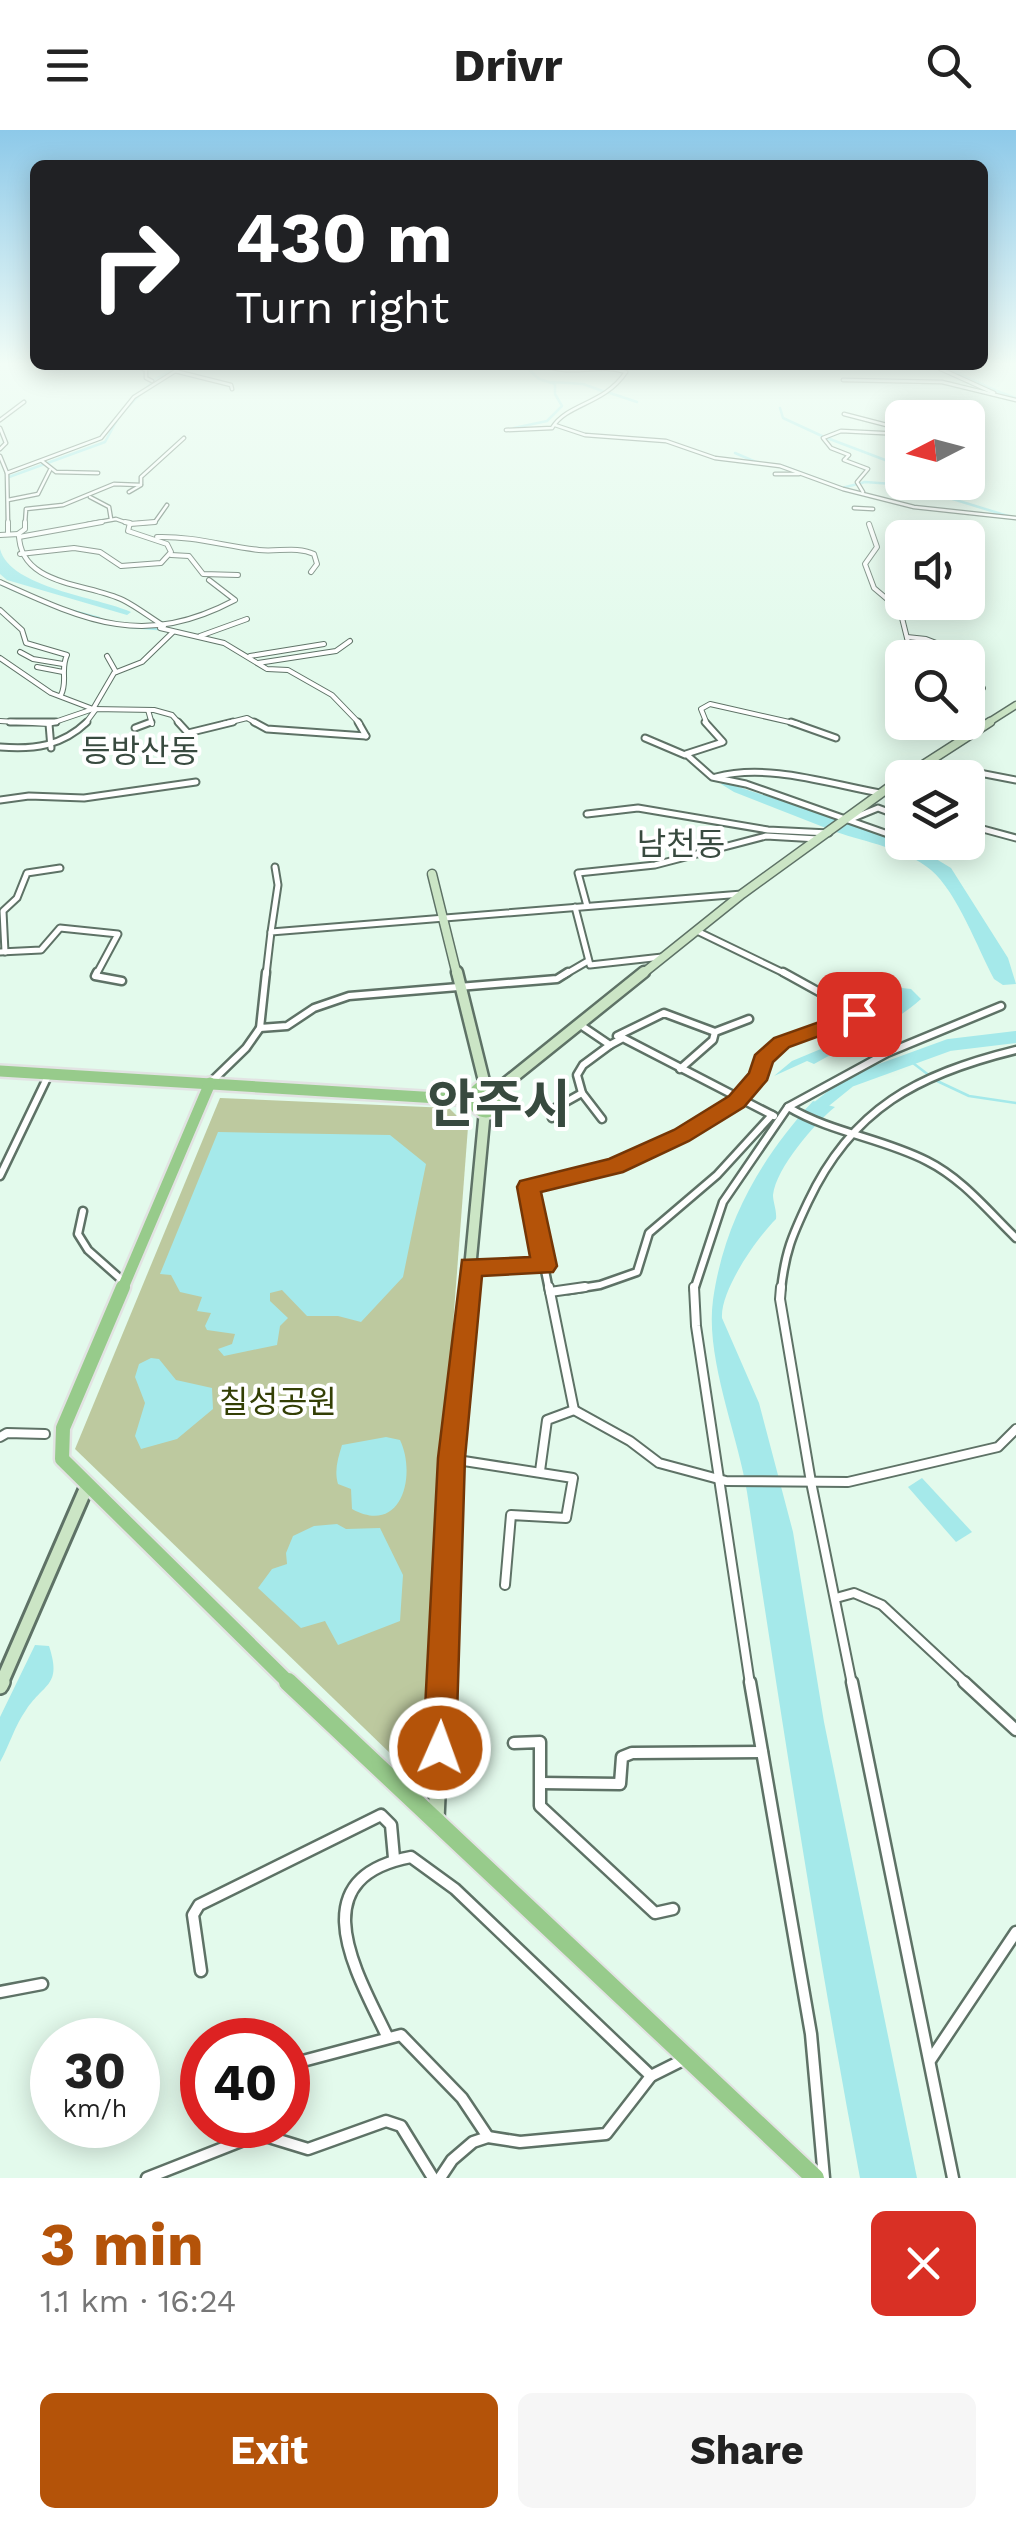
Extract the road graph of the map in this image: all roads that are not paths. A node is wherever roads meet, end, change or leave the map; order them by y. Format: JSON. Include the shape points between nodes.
{"nodes":[{"id":1,"x":1,"y":459,"type":"edge"},
{"id":2,"x":47,"y":459,"type":"edge"},
{"id":3,"x":166,"y":459,"type":"edge"},
{"id":4,"x":717,"y":459,"type":"edge"},
{"id":5,"x":845,"y":459,"type":"edge"},
{"id":6,"x":41,"y":461,"type":"junction"},
{"id":7,"x":50,"y":470,"type":"junction"},
{"id":8,"x":98,"y":473,"type":"dead end"},
{"id":9,"x":7,"y":474,"type":"junction"},
{"id":10,"x":776,"y":474,"type":"dead end"},
{"id":11,"x":810,"y":474,"type":"junction"},
{"id":12,"x":141,"y":486,"type":"junction"},
{"id":13,"x":129,"y":492,"type":"dead end"},
{"id":14,"x":864,"y":492,"type":"junction"},
{"id":15,"x":89,"y":497,"type":"junction"},
{"id":16,"x":885,"y":497,"type":"edge"},
{"id":17,"x":8,"y":500,"type":"junction"},
{"id":18,"x":898,"y":500,"type":"edge"},
{"id":19,"x":167,"y":505,"type":"dead end"},
{"id":20,"x":854,"y":508,"type":"dead end"},
{"id":21,"x":873,"y":509,"type":"dead end"},
{"id":22,"x":1016,"y":518,"type":"edge"},
{"id":23,"x":112,"y":520,"type":"junction"},
{"id":24,"x":130,"y":524,"type":"junction"},
{"id":25,"x":869,"y":524,"type":"dead end"},
{"id":26,"x":8,"y":534,"type":"junction"},
{"id":27,"x":0,"y":535,"type":"edge"},
{"id":28,"x":18,"y":535,"type":"junction"},
{"id":29,"x":141,"y":537,"type":"junction"},
{"id":30,"x":20,"y":554,"type":"junction"},
{"id":31,"x":171,"y":555,"type":"junction"},
{"id":32,"x":311,"y":572,"type":"dead end"},
{"id":33,"x":209,"y":580,"type":"dead end"},
{"id":34,"x":0,"y":582,"type":"edge"},
{"id":35,"x":225,"y":585,"type":"junction"},
{"id":36,"x":0,"y":610,"type":"edge"},
{"id":37,"x":247,"y":619,"type":"dead end"},
{"id":38,"x":162,"y":627,"type":"junction"},
{"id":39,"x":173,"y":632,"type":"junction"},
{"id":40,"x":199,"y":637,"type":"junction"},
{"id":41,"x":907,"y":637,"type":"junction"},
{"id":42,"x":908,"y":640,"type":"edge"},
{"id":43,"x":931,"y":640,"type":"edge"},
{"id":44,"x":350,"y":641,"type":"dead end"},
{"id":45,"x":324,"y":644,"type":"dead end"},
{"id":46,"x":20,"y":652,"type":"dead end"},
{"id":47,"x":107,"y":656,"type":"dead end"},
{"id":48,"x":248,"y":656,"type":"junction"},
{"id":49,"x":0,"y":658,"type":"edge"},
{"id":50,"x":256,"y":663,"type":"junction"},
{"id":51,"x":63,"y":664,"type":"junction"},
{"id":52,"x":37,"y":668,"type":"dead end"},
{"id":53,"x":63,"y":672,"type":"junction"},
{"id":54,"x":116,"y":672,"type":"junction"},
{"id":55,"x":62,"y":695,"type":"junction"},
{"id":56,"x":1016,"y":705,"type":"edge"},
{"id":57,"x":94,"y":709,"type":"junction"},
{"id":58,"x":148,"y":710,"type":"junction"},
{"id":59,"x":0,"y":720,"type":"edge"},
{"id":60,"x":985,"y":723,"type":"edge"},
{"id":61,"x":50,"y":724,"type":"junction"},
{"id":62,"x":136,"y":728,"type":"dead end"},
{"id":63,"x":645,"y":738,"type":"dead end"},
{"id":64,"x":836,"y":738,"type":"dead end"},
{"id":65,"x":956,"y":740,"type":"edge"},
{"id":66,"x":0,"y":747,"type":"edge"},
{"id":67,"x":51,"y":748,"type":"junction"},
{"id":68,"x":686,"y":756,"type":"junction"},
{"id":69,"x":925,"y":760,"type":"edge"},
{"id":70,"x":985,"y":772,"type":"edge"},
{"id":71,"x":716,"y":778,"type":"junction"},
{"id":72,"x":1016,"y":780,"type":"edge"},
{"id":73,"x":196,"y":782,"type":"dead end"},
{"id":74,"x":885,"y":791,"type":"edge"},
{"id":75,"x":881,"y":794,"type":"junction"},
{"id":76,"x":0,"y":800,"type":"edge"},
{"id":77,"x":885,"y":811,"type":"edge"},
{"id":78,"x":587,"y":814,"type":"dead end"},
{"id":79,"x":848,"y":819,"type":"junction"},
{"id":80,"x":985,"y":830,"type":"edge"},
{"id":81,"x":767,"y":833,"type":"junction"},
{"id":82,"x":885,"y":833,"type":"edge"},
{"id":83,"x":828,"y":835,"type":"junction"},
{"id":84,"x":1016,"y":838,"type":"edge"},
{"id":85,"x":275,"y":866,"type":"dead end"},
{"id":86,"x":60,"y":868,"type":"dead end"},
{"id":87,"x":432,"y":874,"type":"dead end"},
{"id":88,"x":742,"y":894,"type":"junction"},
{"id":89,"x":587,"y":906,"type":"junction"},
{"id":90,"x":575,"y":907,"type":"junction"},
{"id":91,"x":442,"y":918,"type":"junction"},
{"id":92,"x":696,"y":931,"type":"junction"},
{"id":93,"x":271,"y":932,"type":"junction"},
{"id":94,"x":2,"y":952,"type":"edge"},
{"id":95,"x":664,"y":957,"type":"junction"},
{"id":96,"x":588,"y":961,"type":"junction"},
{"id":97,"x":122,"y":981,"type":"dead end"},
{"id":98,"x":462,"y":987,"type":"junction"},
{"id":99,"x":1001,"y":1006,"type":"dead end"},
{"id":100,"x":749,"y":1019,"type":"dead end"},
{"id":101,"x":578,"y":1024,"type":"junction"},
{"id":102,"x":260,"y":1028,"type":"junction"},
{"id":103,"x":715,"y":1032,"type":"junction"},
{"id":104,"x":623,"y":1038,"type":"junction"},
{"id":105,"x":610,"y":1045,"type":"junction"},
{"id":106,"x":1016,"y":1050,"type":"edge"},
{"id":107,"x":680,"y":1069,"type":"junction"},
{"id":108,"x":0,"y":1071,"type":"edge"},
{"id":109,"x":49,"y":1073,"type":"junction"},
{"id":110,"x":210,"y":1083,"type":"junction"},
{"id":111,"x":491,"y":1089,"type":"junction"},
{"id":112,"x":582,"y":1094,"type":"junction"},
{"id":113,"x":739,"y":1099,"type":"junction"},
{"id":114,"x":471,"y":1100,"type":"junction"},
{"id":115,"x":790,"y":1108,"type":"junction"},
{"id":116,"x":485,"y":1110,"type":"junction"},
{"id":117,"x":776,"y":1116,"type":"junction"},
{"id":118,"x":552,"y":1118,"type":"dead end"},
{"id":119,"x":602,"y":1119,"type":"dead end"},
{"id":120,"x":846,"y":1134,"type":"junction"},
{"id":121,"x":0,"y":1176,"type":"edge"},
{"id":122,"x":83,"y":1210,"type":"dead end"},
{"id":123,"x":1016,"y":1238,"type":"edge"},
{"id":124,"x":544,"y":1266,"type":"junction"},
{"id":125,"x":470,"y":1267,"type":"junction"},
{"id":126,"x":124,"y":1283,"type":"junction"},
{"id":127,"x":550,"y":1292,"type":"junction"},
{"id":128,"x":574,"y":1410,"type":"junction"},
{"id":129,"x":1016,"y":1428,"type":"edge"},
{"id":130,"x":45,"y":1434,"type":"dead end"},
{"id":131,"x":0,"y":1436,"type":"edge"},
{"id":132,"x":452,"y":1458,"type":"junction"},
{"id":133,"x":540,"y":1471,"type":"junction"},
{"id":134,"x":723,"y":1481,"type":"junction"},
{"id":135,"x":806,"y":1481,"type":"junction"},
{"id":136,"x":87,"y":1486,"type":"junction"},
{"id":137,"x":505,"y":1585,"type":"dead end"},
{"id":138,"x":836,"y":1598,"type":"junction"},
{"id":139,"x":0,"y":1686,"type":"edge"},
{"id":140,"x":1016,"y":1730,"type":"edge"},
{"id":141,"x":514,"y":1742,"type":"dead end"},
{"id":142,"x":762,"y":1752,"type":"junction"},
{"id":143,"x":541,"y":1783,"type":"junction"},
{"id":144,"x":436,"y":1820,"type":"junction"},
{"id":145,"x":394,"y":1858,"type":"junction"},
{"id":146,"x":673,"y":1909,"type":"dead end"},
{"id":147,"x":1016,"y":1932,"type":"edge"},
{"id":148,"x":201,"y":1972,"type":"dead end"},
{"id":149,"x":42,"y":1984,"type":"dead end"},
{"id":150,"x":0,"y":1992,"type":"edge"},
{"id":151,"x":386,"y":2036,"type":"junction"},
{"id":152,"x":687,"y":2058,"type":"junction"},
{"id":153,"x":310,"y":2059,"type":"edge"},
{"id":154,"x":930,"y":2060,"type":"junction"},
{"id":155,"x":651,"y":2076,"type":"junction"},
{"id":156,"x":488,"y":2137,"type":"junction"},
{"id":157,"x":147,"y":2178,"type":"edge"},
{"id":158,"x":436,"y":2178,"type":"edge"},
{"id":159,"x":815,"y":2178,"type":"edge"},
{"id":160,"x":824,"y":2178,"type":"edge"},
{"id":161,"x":953,"y":2178,"type":"edge"}],
"edges":[{"from":1,"to":9,"type":"street"},
{"from":2,"to":6,"type":"street"},
{"from":3,"to":12,"type":"street","via":[[141,477]]},
{"from":4,"to":11,"type":"street"},
{"from":5,"to":14,"type":"street","via":[[868,470],[857,482]]},
{"from":6,"to":7,"type":"street"},
{"from":6,"to":9,"type":"street"},
{"from":7,"to":8,"type":"street"},
{"from":7,"to":17,"type":"street","via":[[38,494]]},
{"from":9,"to":17,"type":"street"},
{"from":10,"to":11,"type":"street"},
{"from":11,"to":14,"type":"street"},
{"from":12,"to":13,"type":"street"},
{"from":12,"to":15,"type":"street","via":[[114,484]]},
{"from":14,"to":16,"type":"street"},
{"from":15,"to":23,"type":"street","via":[[108,506]]},
{"from":15,"to":28,"type":"street","via":[[25,510]]},
{"from":17,"to":26,"type":"street"},
{"from":18,"to":22,"type":"street"},
{"from":19,"to":24,"type":"street","via":[[156,522]]},
{"from":20,"to":21,"type":"street"},
{"from":23,"to":24,"type":"street"},
{"from":23,"to":28,"type":"street"},
{"from":24,"to":29,"type":"street","via":[[128,532]]},
{"from":25,"to":41,"type":"street","via":[[877,547],[865,564],[868,575],[900,610]]},
{"from":26,"to":27,"type":"street"},
{"from":26,"to":28,"type":"street"},
{"from":28,"to":30,"type":"street"},
{"from":29,"to":31,"type":"street","via":[[167,544]]},
{"from":29,"to":32,"type":"street","via":[[305,550],[317,564]]},
{"from":30,"to":31,"type":"street","via":[[74,548],[100,552],[122,566],[157,564]]},
{"from":30,"to":38,"type":"street","via":[[33,569],[121,599]]},
{"from":31,"to":35,"type":"street","via":[[189,556],[203,574],[238,574]]},
{"from":33,"to":35,"type":"street"},
{"from":34,"to":38,"type":"street","via":[[94,616]]},
{"from":35,"to":38,"type":"street","via":[[235,600]]},
{"from":36,"to":51,"type":"street","via":[[26,643],[67,655]]},
{"from":37,"to":40,"type":"street"},
{"from":38,"to":39,"type":"street"},
{"from":39,"to":40,"type":"street"},
{"from":39,"to":54,"type":"street","via":[[142,662]]},
{"from":40,"to":48,"type":"street"},
{"from":41,"to":42,"type":"street"},
{"from":41,"to":43,"type":"street"},
{"from":44,"to":50,"type":"street","via":[[336,651]]},
{"from":45,"to":48,"type":"street"},
{"from":46,"to":51,"type":"street"},
{"from":47,"to":54,"type":"street"},
{"from":48,"to":50,"type":"street"},
{"from":49,"to":55,"type":"street"},
{"from":50,"to":58,"type":"street","via":[[288,670],[330,693],[366,736],[267,729],[247,718],[188,732],[172,715]]},
{"from":51,"to":53,"type":"street"},
{"from":52,"to":53,"type":"street"},
{"from":53,"to":55,"type":"street"},
{"from":54,"to":57,"type":"street"},
{"from":55,"to":57,"type":"street"},
{"from":56,"to":60,"type":"main road"},
{"from":57,"to":58,"type":"street"},
{"from":57,"to":61,"type":"street"},
{"from":57,"to":67,"type":"street","via":[[75,733]]},
{"from":58,"to":62,"type":"street","via":[[152,724]]},
{"from":59,"to":61,"type":"street"},
{"from":61,"to":67,"type":"street"},
{"from":63,"to":68,"type":"street"},
{"from":64,"to":68,"type":"street","via":[[710,704],[702,709],[704,719],[723,742]]},
{"from":65,"to":69,"type":"main road"},
{"from":66,"to":67,"type":"street"},
{"from":68,"to":71,"type":"street"},
{"from":70,"to":72,"type":"street"},
{"from":71,"to":75,"type":"street","via":[[734,772],[807,777]]},
{"from":71,"to":79,"type":"street"},
{"from":73,"to":76,"type":"street","via":[[84,798]]},
{"from":74,"to":75,"type":"main road"},
{"from":75,"to":79,"type":"main road"},
{"from":77,"to":79,"type":"street"},
{"from":78,"to":81,"type":"street","via":[[638,808]]},
{"from":79,"to":82,"type":"street"},
{"from":79,"to":83,"type":"main road"},
{"from":80,"to":84,"type":"street"},
{"from":81,"to":83,"type":"street"},
{"from":81,"to":89,"type":"street","via":[[655,864],[578,873]]},
{"from":83,"to":88,"type":"main road"},
{"from":85,"to":93,"type":"street"},
{"from":86,"to":94,"type":"street","via":[[27,873],[3,911]]},
{"from":87,"to":91,"type":"main road"},
{"from":88,"to":89,"type":"street"},
{"from":88,"to":92,"type":"main road"},
{"from":89,"to":90,"type":"street"},
{"from":90,"to":91,"type":"street"},
{"from":90,"to":96,"type":"street"},
{"from":91,"to":93,"type":"street"},
{"from":91,"to":98,"type":"main road"},
{"from":92,"to":95,"type":"main road"},
{"from":92,"to":113,"type":"street","via":[[859,1014],[781,1042]]},
{"from":93,"to":102,"type":"street"},
{"from":94,"to":97,"type":"street","via":[[42,950],[60,928],[118,934],[95,976]]},
{"from":95,"to":96,"type":"street","via":[[610,965]]},
{"from":95,"to":101,"type":"main road"},
{"from":96,"to":98,"type":"street","via":[[557,979]]},
{"from":98,"to":102,"type":"street","via":[[349,996],[286,1026]]},
{"from":98,"to":111,"type":"main road"},
{"from":99,"to":115,"type":"street","via":[[887,1052]]},
{"from":100,"to":103,"type":"street"},
{"from":101,"to":105,"type":"street"},
{"from":101,"to":111,"type":"main road"},
{"from":102,"to":110,"type":"street"},
{"from":103,"to":104,"type":"street","via":[[665,1010],[616,1036]]},
{"from":103,"to":107,"type":"street"},
{"from":104,"to":105,"type":"street"},
{"from":104,"to":107,"type":"street"},
{"from":105,"to":112,"type":"street","via":[[579,1070]]},
{"from":106,"to":120,"type":"street","via":[[902,1092]]},
{"from":107,"to":113,"type":"street"},
{"from":108,"to":109,"type":"main road"},
{"from":109,"to":110,"type":"main road"},
{"from":109,"to":121,"type":"street"},
{"from":110,"to":114,"type":"main road"},
{"from":110,"to":126,"type":"main road"},
{"from":111,"to":114,"type":"main road"},
{"from":111,"to":116,"type":"main road","via":[[501,1103]]},
{"from":112,"to":118,"type":"street","via":[[555,1108]]},
{"from":112,"to":119,"type":"street"},
{"from":113,"to":117,"type":"street"},
{"from":113,"to":124,"type":"street","via":[[682,1136],[615,1166],[528,1187]]},
{"from":114,"to":116,"type":"main road"},
{"from":115,"to":117,"type":"street"},
{"from":115,"to":120,"type":"street"},
{"from":116,"to":125,"type":"main road"},
{"from":117,"to":127,"type":"street","via":[[649,1232],[637,1272]]},
{"from":117,"to":134,"type":"street","via":[[723,1202],[694,1285]]},
{"from":120,"to":123,"type":"street","via":[[936,1166]]},
{"from":120,"to":135,"type":"street","via":[[785,1251],[780,1299]]},
{"from":122,"to":126,"type":"street","via":[[78,1234]]},
{"from":124,"to":125,"type":"street"},
{"from":124,"to":127,"type":"street"},
{"from":125,"to":132,"type":"main road"},
{"from":126,"to":136,"type":"main road","via":[[60,1436],[62,1459]]},
{"from":127,"to":128,"type":"street"},
{"from":128,"to":133,"type":"street","via":[[547,1420]]},
{"from":128,"to":134,"type":"street","via":[[659,1464]]},
{"from":129,"to":135,"type":"street","via":[[998,1447],[848,1482]]},
{"from":130,"to":131,"type":"street"},
{"from":132,"to":133,"type":"street"},
{"from":132,"to":144,"type":"main road"},
{"from":133,"to":137,"type":"street","via":[[572,1478],[566,1518],[511,1515]]},
{"from":134,"to":135,"type":"street"},
{"from":134,"to":142,"type":"street"},
{"from":135,"to":138,"type":"street"},
{"from":136,"to":139,"type":"main road"},
{"from":136,"to":144,"type":"main road"},
{"from":138,"to":140,"type":"street","via":[[854,1592],[882,1605]]},
{"from":138,"to":154,"type":"street"},
{"from":141,"to":143,"type":"street","via":[[540,1742]]},
{"from":142,"to":143,"type":"street","via":[[632,1752],[622,1757],[620,1784]]},
{"from":142,"to":160,"type":"street","via":[[812,2034]]},
{"from":143,"to":146,"type":"street","via":[[540,1806],[655,1913]]},
{"from":144,"to":152,"type":"main road"},
{"from":145,"to":148,"type":"street","via":[[391,1825],[381,1815],[198,1905],[193,1915]]},
{"from":145,"to":151,"type":"street","via":[[358,1882],[344,1929],[345,1946]]},
{"from":145,"to":155,"type":"street","via":[[420,1860],[455,1889]]},
{"from":147,"to":154,"type":"street"},
{"from":149,"to":150,"type":"street"},
{"from":151,"to":153,"type":"street"},
{"from":151,"to":156,"type":"street","via":[[412,2043]]},
{"from":152,"to":155,"type":"street"},
{"from":152,"to":159,"type":"main road"},
{"from":154,"to":161,"type":"street"},
{"from":155,"to":156,"type":"street","via":[[606,2134],[520,2142]]},
{"from":156,"to":158,"type":"street","via":[[473,2142]]},
{"from":157,"to":158,"type":"street","via":[[259,2134],[308,2149],[386,2120],[401,2126]]}]}
